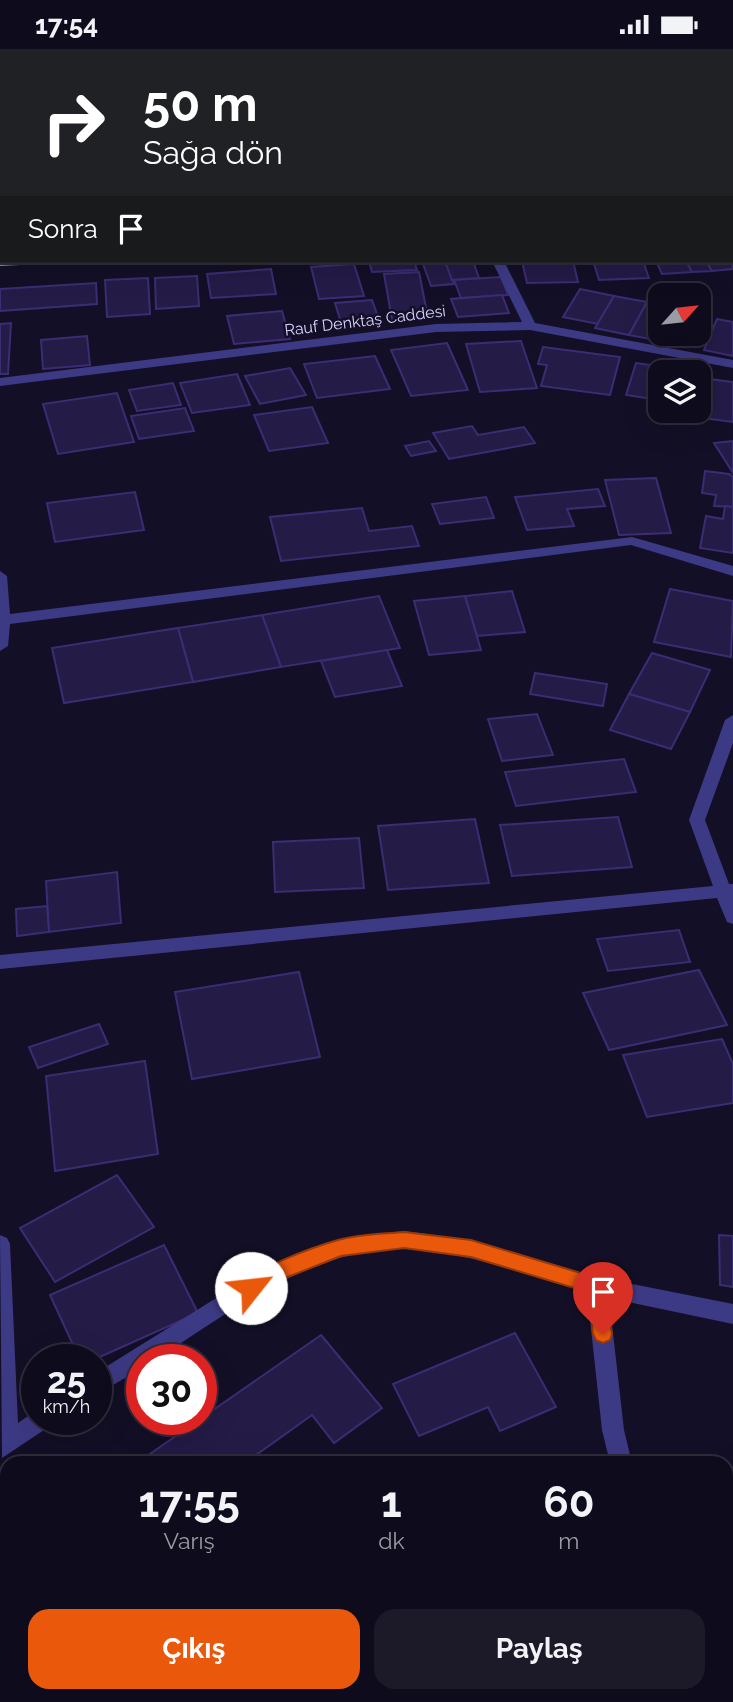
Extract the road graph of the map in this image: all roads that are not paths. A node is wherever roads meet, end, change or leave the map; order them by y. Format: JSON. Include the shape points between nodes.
{"nodes":[{"id":1,"x":499,"y":263,"type":"edge"},
{"id":2,"x":530,"y":326,"type":"junction"},
{"id":3,"x":733,"y":364,"type":"edge"},
{"id":4,"x":0,"y":382,"type":"edge"},
{"id":5,"x":733,"y":571,"type":"edge"},
{"id":6,"x":0,"y":576,"type":"edge"},
{"id":7,"x":3,"y":620,"type":"junction"},
{"id":8,"x":0,"y":646,"type":"edge"},
{"id":9,"x":733,"y":720,"type":"edge"},
{"id":10,"x":729,"y":891,"type":"edge"},
{"id":11,"x":733,"y":917,"type":"edge"},
{"id":12,"x":0,"y":962,"type":"edge"},
{"id":13,"x":0,"y":1244,"type":"edge"},
{"id":14,"x":597,"y":1286,"type":"junction"},
{"id":15,"x":733,"y":1314,"type":"edge"},
{"id":16,"x":2,"y":1364,"type":"edge"},
{"id":17,"x":112,"y":1375,"type":"edge"},
{"id":18,"x":21,"y":1434,"type":"edge"},
{"id":19,"x":3,"y":1446,"type":"edge"},
{"id":20,"x":619,"y":1456,"type":"edge"}],
"edges":[{"from":1,"to":2,"type":"street"},
{"from":2,"to":3,"type":"street","name":"Rauf Denktaş Caddesi"},
{"from":2,"to":4,"type":"street","name":"Rauf Denktaş Caddesi","via":[[436,328]]},
{"from":5,"to":7,"type":"street","via":[[632,541]]},
{"from":6,"to":7,"type":"street"},
{"from":7,"to":8,"type":"street"},
{"from":9,"to":10,"type":"street","via":[[697,820]]},
{"from":10,"to":11,"type":"street"},
{"from":10,"to":12,"type":"street"},
{"from":13,"to":16,"type":"street"},
{"from":14,"to":15,"type":"street"},
{"from":14,"to":17,"type":"street","via":[[471,1249],[404,1240],[340,1248],[273,1274]]},
{"from":14,"to":20,"type":"street"},
{"from":16,"to":19,"type":"street"},
{"from":18,"to":19,"type":"street"}]}
